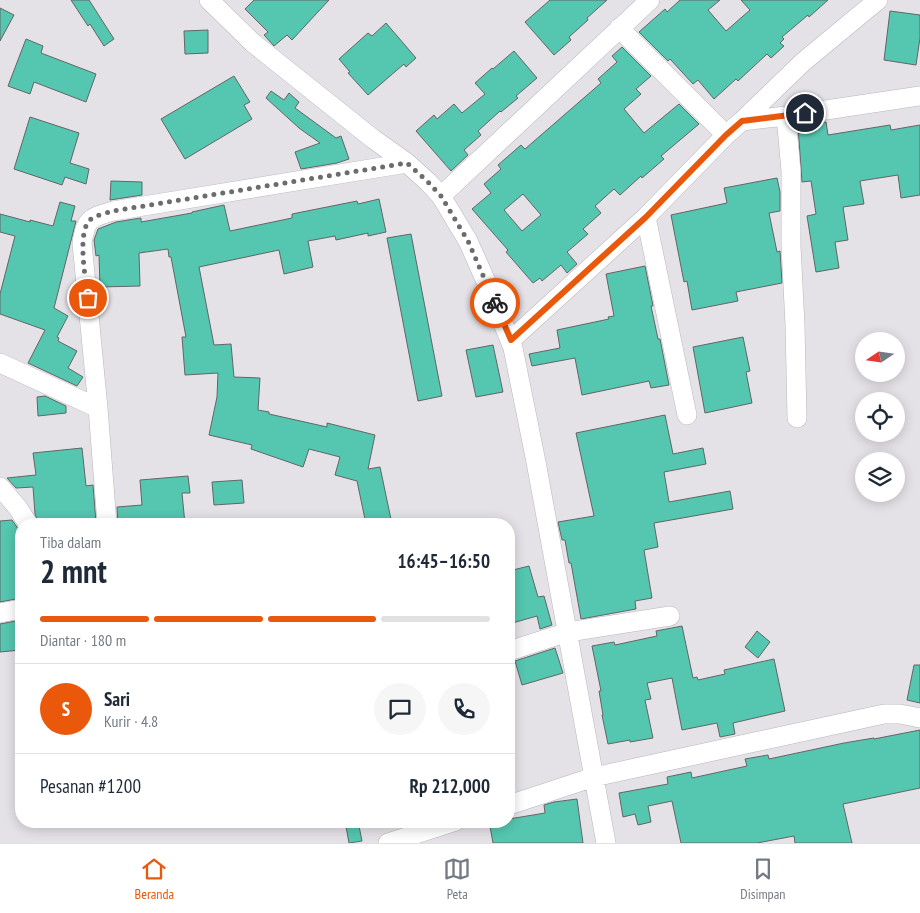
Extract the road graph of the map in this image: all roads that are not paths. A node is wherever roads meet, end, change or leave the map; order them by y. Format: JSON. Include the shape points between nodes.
{"nodes":[{"id":1,"x":209,"y":0,"type":"edge"},
{"id":2,"x":650,"y":0,"type":"edge"},
{"id":3,"x":878,"y":0,"type":"edge"},
{"id":4,"x":619,"y":28,"type":"junction"},
{"id":5,"x":920,"y":96,"type":"edge"},
{"id":6,"x":786,"y":116,"type":"junction"},
{"id":7,"x":742,"y":121,"type":"junction"},
{"id":8,"x":726,"y":135,"type":"junction"},
{"id":9,"x":407,"y":163,"type":"junction"},
{"id":10,"x":441,"y":196,"type":"junction"},
{"id":11,"x":646,"y":217,"type":"junction"},
{"id":12,"x":511,"y":340,"type":"junction"},
{"id":13,"x":0,"y":363,"type":"edge"},
{"id":14,"x":98,"y":408,"type":"junction"},
{"id":15,"x":687,"y":415,"type":"dead end"},
{"id":16,"x":797,"y":418,"type":"dead end"},
{"id":17,"x":0,"y":487,"type":"edge"},
{"id":18,"x":24,"y":518,"type":"edge"},
{"id":19,"x":107,"y":518,"type":"edge"},
{"id":20,"x":15,"y":610,"type":"edge"},
{"id":21,"x":0,"y":613,"type":"edge"},
{"id":22,"x":670,"y":616,"type":"dead end"},
{"id":23,"x":568,"y":632,"type":"junction"},
{"id":24,"x":515,"y":649,"type":"edge"},
{"id":25,"x":920,"y":718,"type":"edge"},
{"id":26,"x":594,"y":777,"type":"junction"},
{"id":27,"x":515,"y":803,"type":"edge"},
{"id":28,"x":439,"y":828,"type":"edge"},
{"id":29,"x":413,"y":839,"type":"edge"},
{"id":30,"x":388,"y":843,"type":"edge"},
{"id":31,"x":606,"y":843,"type":"edge"}],
"edges":[{"from":1,"to":9,"type":"street","via":[[260,49]]},
{"from":2,"to":4,"type":"street"},
{"from":3,"to":7,"type":"street","via":[[803,62]]},
{"from":4,"to":8,"type":"street"},
{"from":4,"to":10,"type":"street"},
{"from":5,"to":6,"type":"street"},
{"from":6,"to":7,"type":"street"},
{"from":6,"to":16,"type":"street","via":[[791,170]]},
{"from":7,"to":8,"type":"street"},
{"from":8,"to":11,"type":"street"},
{"from":9,"to":10,"type":"street"},
{"from":9,"to":14,"type":"street","via":[[113,211],[89,220],[82,244]]},
{"from":10,"to":12,"type":"street","via":[[468,241]]},
{"from":11,"to":12,"type":"street"},
{"from":11,"to":15,"type":"street"},
{"from":12,"to":23,"type":"street"},
{"from":13,"to":14,"type":"street"},
{"from":14,"to":19,"type":"street"},
{"from":17,"to":18,"type":"street"},
{"from":20,"to":21,"type":"street"},
{"from":22,"to":23,"type":"street"},
{"from":23,"to":24,"type":"street"},
{"from":23,"to":26,"type":"street"},
{"from":25,"to":26,"type":"street","via":[[884,714]]},
{"from":26,"to":27,"type":"street"},
{"from":26,"to":31,"type":"street"},
{"from":28,"to":29,"type":"street"},
{"from":29,"to":30,"type":"street"}]}
